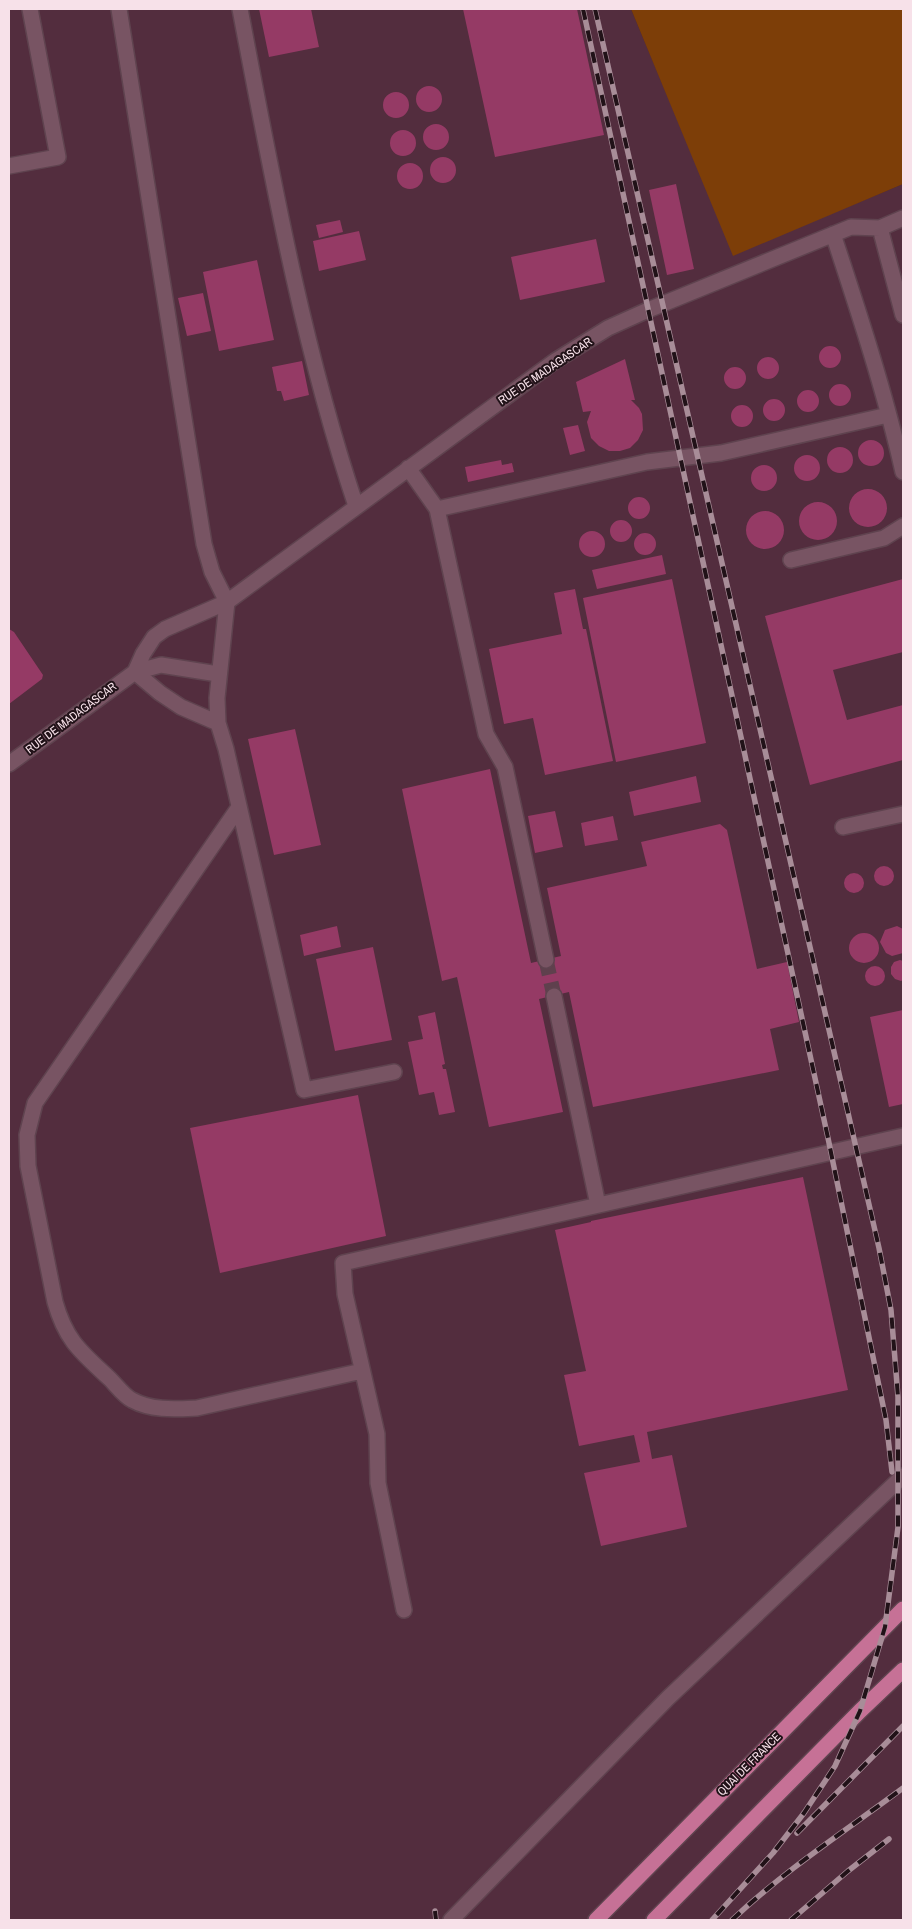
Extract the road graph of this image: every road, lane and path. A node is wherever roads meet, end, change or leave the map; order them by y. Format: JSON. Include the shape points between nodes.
{"nodes":[{"id":1,"x":30,"y":9,"type":"edge"},
{"id":2,"x":119,"y":9,"type":"edge"},
{"id":3,"x":240,"y":9,"type":"edge"},
{"id":4,"x":9,"y":166,"type":"edge"},
{"id":5,"x":903,"y":218,"type":"edge"},
{"id":6,"x":880,"y":228,"type":"junction"},
{"id":7,"x":834,"y":234,"type":"junction"},
{"id":8,"x":903,"y":315,"type":"edge"},
{"id":9,"x":888,"y":415,"type":"junction"},
{"id":10,"x":408,"y":468,"type":"junction"},
{"id":11,"x":903,"y":472,"type":"edge"},
{"id":12,"x":356,"y":506,"type":"junction"},
{"id":13,"x":437,"y":509,"type":"junction"},
{"id":14,"x":903,"y":526,"type":"edge"},
{"id":15,"x":791,"y":560,"type":"dead end"},
{"id":16,"x":227,"y":602,"type":"junction"},
{"id":17,"x":134,"y":672,"type":"junction"},
{"id":18,"x":218,"y":674,"type":"junction"},
{"id":19,"x":218,"y":723,"type":"junction"},
{"id":20,"x":9,"y":764,"type":"edge"},
{"id":21,"x":239,"y":807,"type":"junction"},
{"id":22,"x":903,"y":814,"type":"edge"},
{"id":23,"x":843,"y":827,"type":"dead end"},
{"id":24,"x":546,"y":960,"type":"tunnel mouth"},
{"id":25,"x":554,"y":996,"type":"tunnel mouth"},
{"id":26,"x":394,"y":1072,"type":"dead end"},
{"id":27,"x":903,"y":1136,"type":"edge"},
{"id":28,"x":598,"y":1205,"type":"junction"},
{"id":29,"x":362,"y":1371,"type":"junction"},
{"id":30,"x":903,"y":1476,"type":"edge"},
{"id":31,"x":903,"y":1609,"type":"edge"},
{"id":32,"x":404,"y":1610,"type":"dead end"},
{"id":33,"x":903,"y":1670,"type":"edge"},
{"id":34,"x":451,"y":1920,"type":"edge"},
{"id":35,"x":596,"y":1920,"type":"edge"},
{"id":36,"x":654,"y":1920,"type":"edge"}],
"edges":[{"from":1,"to":4,"type":"street","via":[[58,157]]},
{"from":2,"to":16,"type":"street","via":[[204,544],[212,572]]},
{"from":3,"to":12,"type":"street","via":[[286,246],[334,439]]},
{"from":5,"to":6,"type":"street","name":"RUE DE MADAGASCAR"},
{"from":6,"to":7,"type":"street","name":"RUE DE MADAGASCAR","via":[[852,227]]},
{"from":6,"to":8,"type":"street"},
{"from":7,"to":9,"type":"street"},
{"from":7,"to":10,"type":"street","name":"RUE DE MADAGASCAR","via":[[608,328],[555,361]]},
{"from":9,"to":11,"type":"street"},
{"from":9,"to":13,"type":"street","via":[[722,453],[647,462]]},
{"from":10,"to":12,"type":"street","name":"RUE DE MADAGASCAR"},
{"from":10,"to":13,"type":"street"},
{"from":12,"to":16,"type":"street","name":"RUE DE MADAGASCAR"},
{"from":13,"to":24,"type":"street","via":[[486,734],[505,767]]},
{"from":14,"to":15,"type":"street","via":[[884,538]]},
{"from":16,"to":17,"type":"street","name":"RUE DE MADAGASCAR","via":[[175,623],[154,637]]},
{"from":16,"to":18,"type":"street"},
{"from":17,"to":18,"type":"street","name":"RUE DE MADAGASCAR","via":[[161,665]]},
{"from":17,"to":19,"type":"street","via":[[181,707]]},
{"from":17,"to":20,"type":"street","name":"RUE DE MADAGASCAR"},
{"from":18,"to":19,"type":"street"},
{"from":19,"to":21,"type":"street"},
{"from":21,"to":26,"type":"street","via":[[304,1090]]},
{"from":21,"to":29,"type":"street","via":[[35,1103],[27,1135],[28,1166],[55,1302],[61,1323],[74,1345],[132,1400],[158,1408],[197,1408]]},
{"from":22,"to":23,"type":"street"},
{"from":25,"to":28,"type":"street"},
{"from":27,"to":28,"type":"street"},
{"from":28,"to":29,"type":"street","via":[[343,1263],[344,1294]]},
{"from":29,"to":32,"type":"street","via":[[377,1434],[378,1483]]},
{"from":30,"to":34,"type":"street","via":[[668,1698]]},
{"from":31,"to":35,"type":"main road","name":"QUAI DE FRANCE"},
{"from":33,"to":36,"type":"main road"}]}
